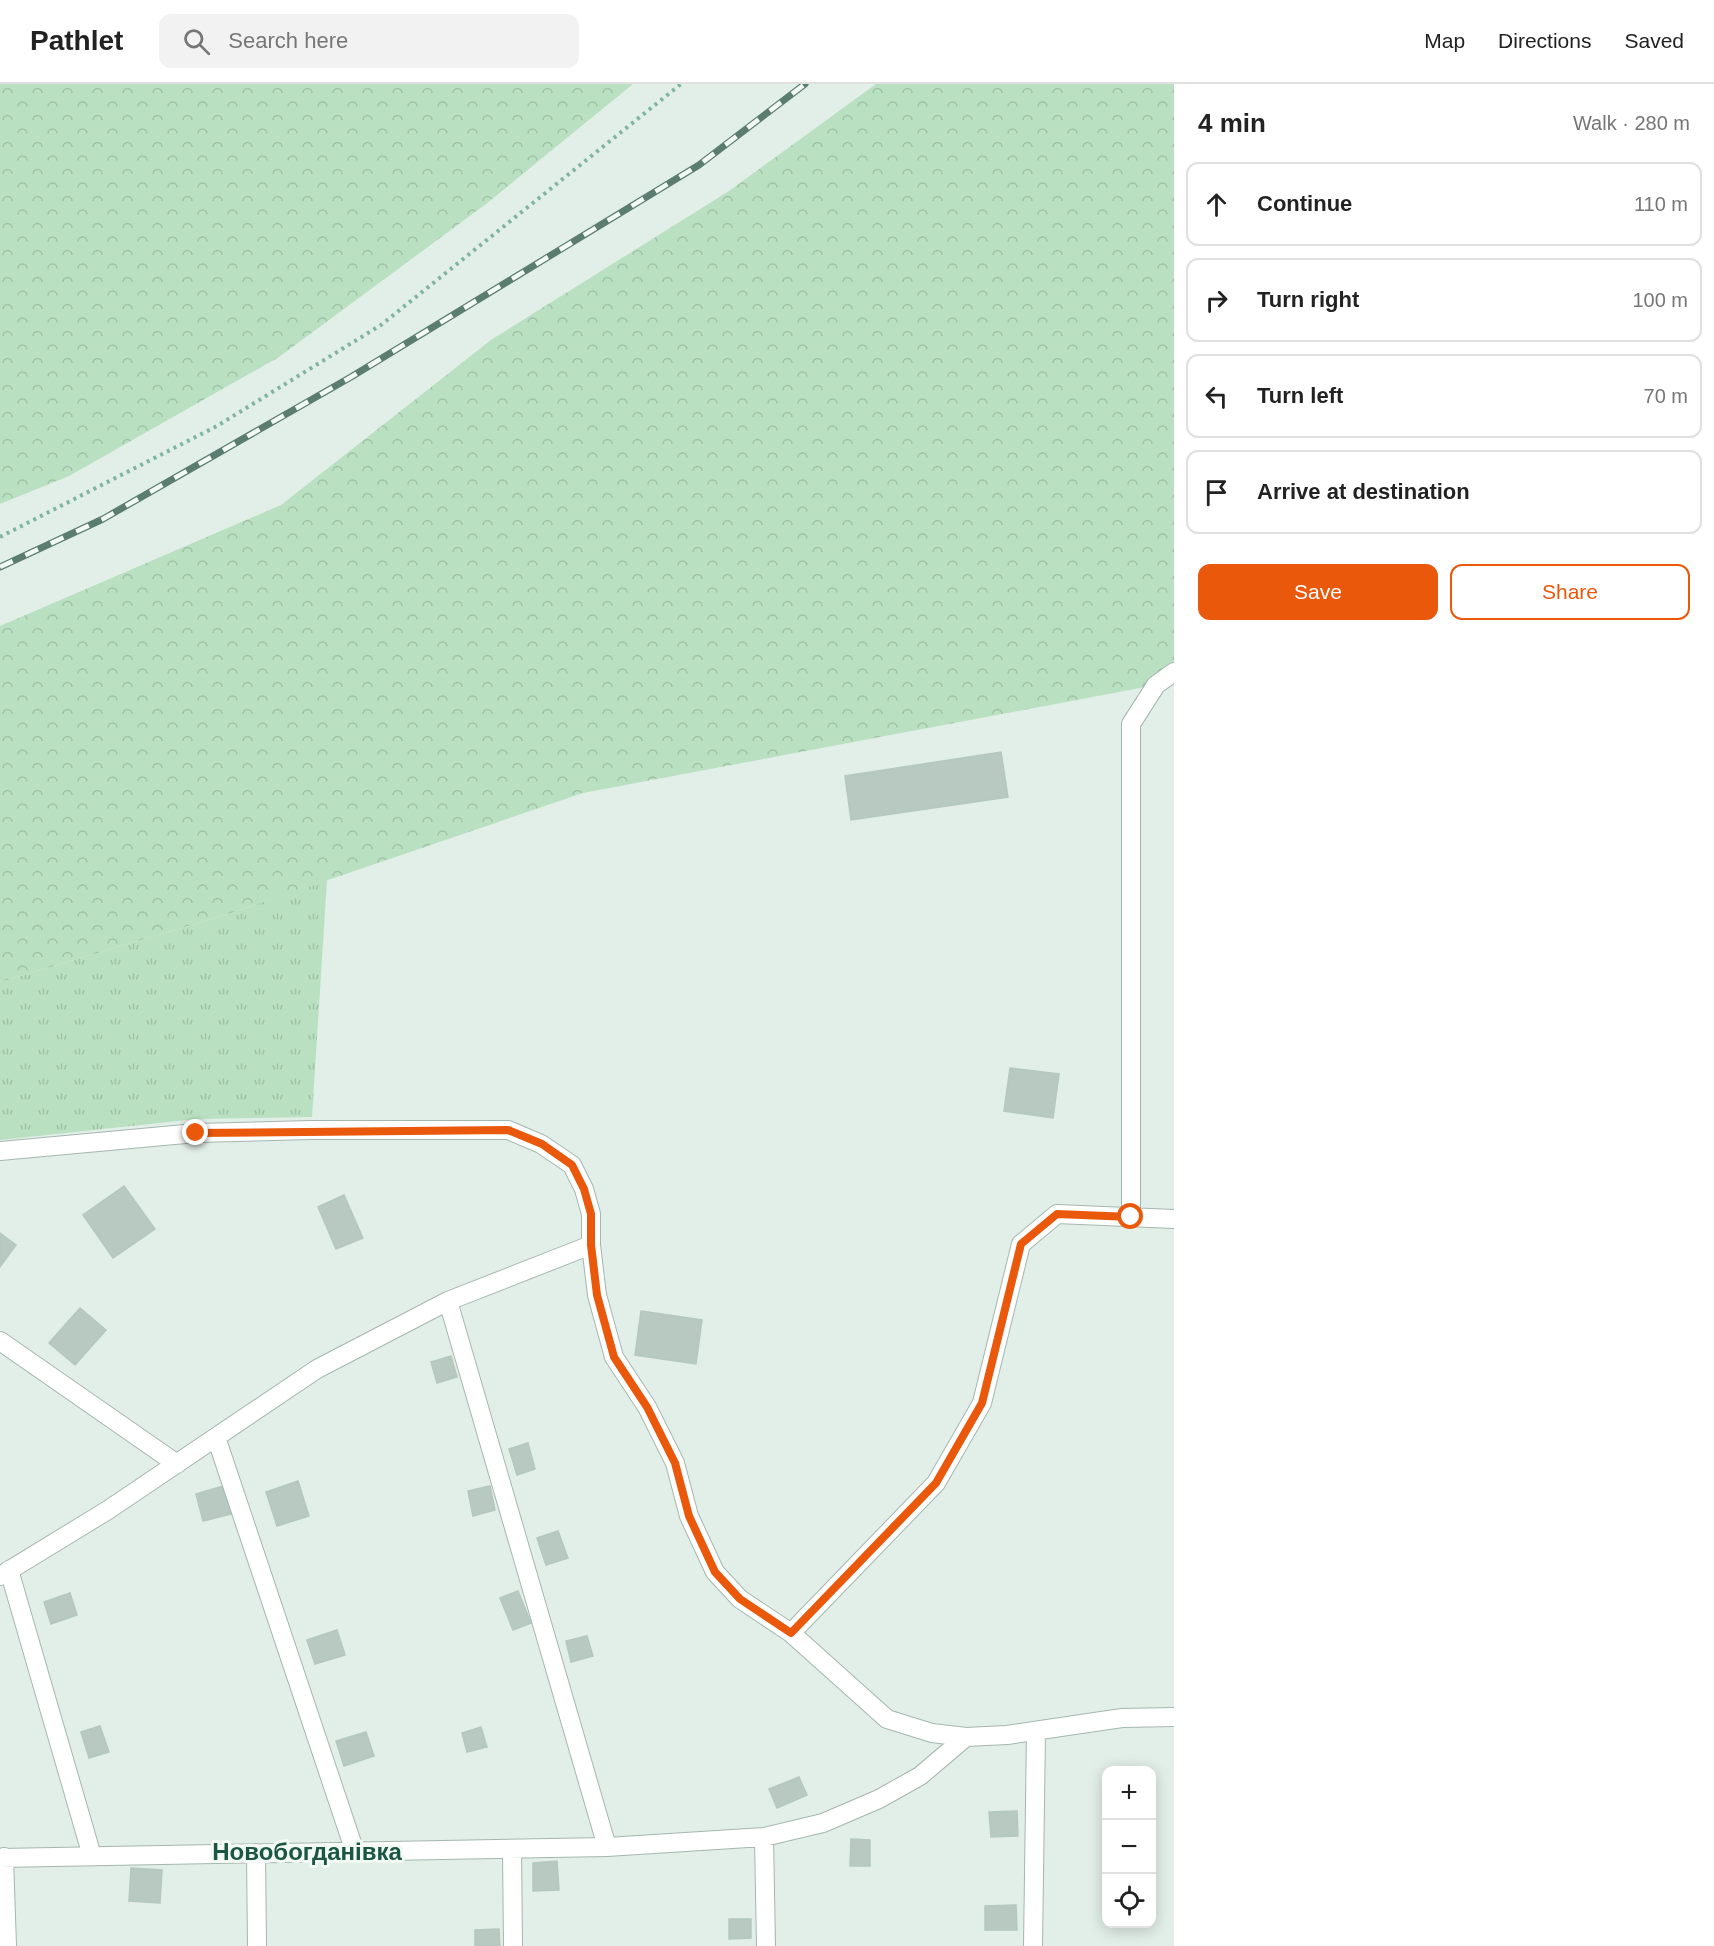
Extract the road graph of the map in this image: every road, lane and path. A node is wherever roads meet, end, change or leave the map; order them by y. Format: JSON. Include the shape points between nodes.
{"nodes":[{"id":1,"x":681,"y":84,"type":"edge"},
{"id":2,"x":0,"y":537,"type":"edge"},
{"id":3,"x":1174,"y":672,"type":"edge"},
{"id":4,"x":0,"y":1151,"type":"edge"},
{"id":5,"x":1131,"y":1217,"type":"junction"},
{"id":6,"x":1174,"y":1219,"type":"edge"},
{"id":7,"x":591,"y":1245,"type":"junction"},
{"id":8,"x":448,"y":1301,"type":"junction"},
{"id":9,"x":0,"y":1341,"type":"edge"},
{"id":10,"x":216,"y":1437,"type":"junction"},
{"id":11,"x":177,"y":1464,"type":"junction"},
{"id":12,"x":5,"y":1573,"type":"edge"},
{"id":13,"x":791,"y":1633,"type":"junction"},
{"id":14,"x":1174,"y":1717,"type":"edge"},
{"id":15,"x":1036,"y":1731,"type":"junction"},
{"id":16,"x":966,"y":1737,"type":"junction"},
{"id":17,"x":764,"y":1837,"type":"junction"},
{"id":18,"x":608,"y":1847,"type":"junction"},
{"id":19,"x":512,"y":1849,"type":"junction"},
{"id":20,"x":355,"y":1852,"type":"junction"},
{"id":21,"x":256,"y":1853,"type":"junction"},
{"id":22,"x":92,"y":1856,"type":"junction"},
{"id":23,"x":2,"y":1857,"type":"edge"},
{"id":24,"x":7,"y":1946,"type":"edge"},
{"id":25,"x":257,"y":1946,"type":"edge"},
{"id":26,"x":513,"y":1946,"type":"edge"},
{"id":27,"x":766,"y":1946,"type":"edge"},
{"id":28,"x":1033,"y":1946,"type":"edge"}],
"edges":[{"from":1,"to":2,"type":"path","via":[[381,325],[217,426]]},
{"from":3,"to":5,"type":"street","via":[[1156,685],[1131,724]]},
{"from":4,"to":7,"type":"street","via":[[196,1133],[508,1130],[542,1144],[572,1165],[591,1214]]},
{"from":5,"to":6,"type":"street"},
{"from":5,"to":13,"type":"street","via":[[1057,1214],[1021,1244],[982,1403],[936,1483]]},
{"from":7,"to":8,"type":"street"},
{"from":7,"to":13,"type":"street","via":[[597,1295],[614,1357],[647,1407],[675,1463],[689,1516],[715,1572],[740,1599]]},
{"from":8,"to":10,"type":"street","via":[[317,1369]]},
{"from":8,"to":18,"type":"street"},
{"from":9,"to":11,"type":"street"},
{"from":10,"to":11,"type":"street"},
{"from":10,"to":20,"type":"street"},
{"from":11,"to":12,"type":"street"},
{"from":12,"to":22,"type":"street"},
{"from":13,"to":16,"type":"street","via":[[887,1719],[932,1733]]},
{"from":14,"to":15,"type":"street","via":[[1122,1718]]},
{"from":15,"to":16,"type":"street"},
{"from":15,"to":28,"type":"street"},
{"from":16,"to":17,"type":"street","via":[[920,1776],[879,1799],[823,1823]]},
{"from":17,"to":18,"type":"street"},
{"from":17,"to":27,"type":"street"},
{"from":18,"to":19,"type":"street"},
{"from":19,"to":20,"type":"street"},
{"from":19,"to":26,"type":"street"},
{"from":20,"to":21,"type":"street"},
{"from":21,"to":22,"type":"street"},
{"from":21,"to":25,"type":"street"},
{"from":22,"to":23,"type":"street"},
{"from":23,"to":24,"type":"street"}]}
